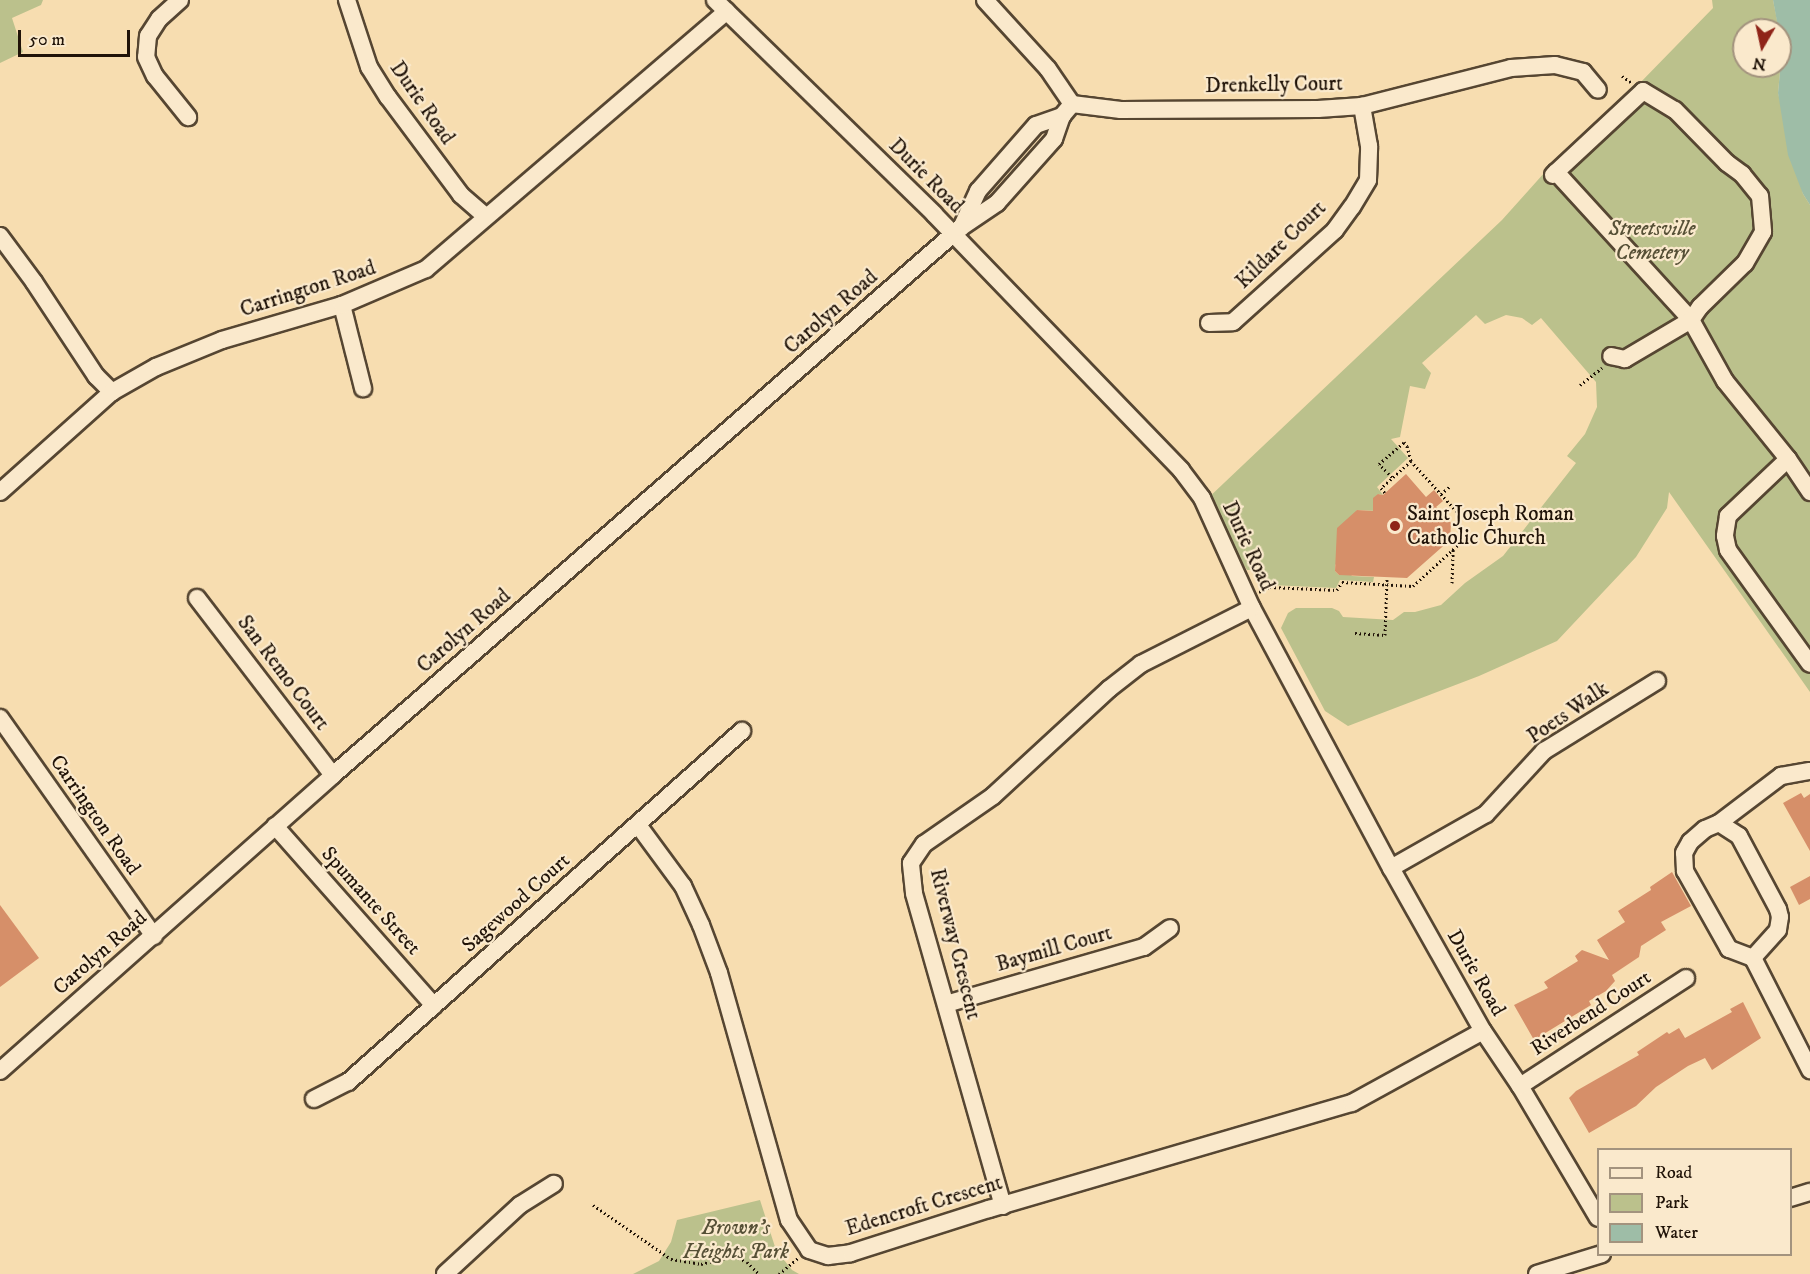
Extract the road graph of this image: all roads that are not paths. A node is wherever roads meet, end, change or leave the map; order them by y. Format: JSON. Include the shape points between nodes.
{"nodes":[{"id":1,"x":180,"y":0,"type":"edge"},
{"id":2,"x":347,"y":0,"type":"edge"},
{"id":3,"x":985,"y":0,"type":"edge"},
{"id":4,"x":721,"y":6,"type":"edge"},
{"id":5,"x":1598,"y":90,"type":"dead end"},
{"id":6,"x":1362,"y":106,"type":"junction"},
{"id":7,"x":1067,"y":110,"type":"junction"},
{"id":8,"x":188,"y":117,"type":"dead end"},
{"id":9,"x":486,"y":217,"type":"junction"},
{"id":10,"x":957,"y":232,"type":"junction"},
{"id":11,"x":0,"y":236,"type":"edge"},
{"id":12,"x":342,"y":305,"type":"junction"},
{"id":13,"x":1691,"y":320,"type":"junction"},
{"id":14,"x":1209,"y":323,"type":"dead end"},
{"id":15,"x":1606,"y":363,"type":"road end"},
{"id":16,"x":363,"y":388,"type":"dead end"},
{"id":17,"x":112,"y":392,"type":"junction"},
{"id":18,"x":1788,"y":459,"type":"junction"},
{"id":19,"x":0,"y":492,"type":"edge"},
{"id":20,"x":1810,"y":492,"type":"edge"},
{"id":21,"x":198,"y":598,"type":"dead end"},
{"id":22,"x":1249,"y":603,"type":"junction"},
{"id":23,"x":1810,"y":664,"type":"edge"},
{"id":24,"x":1657,"y":681,"type":"dead end"},
{"id":25,"x":0,"y":718,"type":"edge"},
{"id":26,"x":742,"y":731,"type":"dead end"},
{"id":27,"x":1810,"y":771,"type":"edge"},
{"id":28,"x":333,"y":775,"type":"junction"},
{"id":29,"x":1719,"y":823,"type":"junction"},
{"id":30,"x":638,"y":825,"type":"junction"},
{"id":31,"x":274,"y":826,"type":"junction"},
{"id":32,"x":1391,"y":868,"type":"junction"},
{"id":33,"x":1170,"y":928,"type":"dead end"},
{"id":34,"x":154,"y":936,"type":"junction"},
{"id":35,"x":1753,"y":958,"type":"junction"},
{"id":36,"x":1686,"y":978,"type":"dead end"},
{"id":37,"x":946,"y":1004,"type":"junction"},
{"id":38,"x":434,"y":1006,"type":"junction"},
{"id":39,"x":1483,"y":1031,"type":"junction"},
{"id":40,"x":1810,"y":1070,"type":"edge"},
{"id":41,"x":0,"y":1071,"type":"edge"},
{"id":42,"x":1520,"y":1086,"type":"junction"},
{"id":43,"x":314,"y":1099,"type":"dead end"},
{"id":44,"x":554,"y":1184,"type":"dead end"},
{"id":45,"x":1810,"y":1192,"type":"edge"},
{"id":46,"x":1792,"y":1198,"type":"edge"},
{"id":47,"x":1003,"y":1206,"type":"junction"},
{"id":48,"x":1597,"y":1215,"type":"edge"},
{"id":49,"x":1597,"y":1256,"type":"edge"},
{"id":50,"x":445,"y":1274,"type":"edge"},
{"id":51,"x":1537,"y":1274,"type":"edge"}],
"edges":[{"from":1,"to":8,"type":"street","via":[[159,19],[148,36],[146,57],[155,76]]},
{"from":2,"to":9,"type":"street","name":"Durie Road","via":[[369,67],[388,97],[461,195]]},
{"from":3,"to":7,"type":"street","via":[[1048,69]]},
{"from":4,"to":9,"type":"street","name":"Carrington Road","via":[[584,136]]},
{"from":4,"to":10,"type":"street","name":"Durie Road"},
{"from":5,"to":6,"type":"street","name":"Drenkelly Court","via":[[1583,72],[1556,65],[1522,67]]},
{"from":6,"to":7,"type":"street","name":"Drenkelly Court"},
{"from":6,"to":14,"type":"street","name":"Kildare Court","via":[[1369,146],[1368,180],[1352,207],[1335,230],[1233,322]]},
{"from":7,"to":10,"type":"street","name":"Carolyn Road","via":[[1054,139],[997,203]]},
{"from":9,"to":12,"type":"street","name":"Carrington Road","via":[[426,269]]},
{"from":10,"to":22,"type":"street","name":"Durie Road","via":[[1181,470],[1202,498]]},
{"from":10,"to":28,"type":"street","name":"Carolyn Road"},
{"from":11,"to":17,"type":"street","via":[[96,376]]},
{"from":12,"to":16,"type":"street"},
{"from":12,"to":17,"type":"street","name":"Carrington Road","via":[[222,340],[156,367]]},
{"from":13,"to":13,"type":"street","via":[[1746,263],[1763,232],[1760,196],[1675,110],[1643,91],[1554,174]]},
{"from":13,"to":15,"type":"street","via":[[1626,359]]},
{"from":13,"to":18,"type":"street","via":[[1725,381]]},
{"from":17,"to":19,"type":"street","name":"Carrington Road"},
{"from":18,"to":20,"type":"street"},
{"from":18,"to":23,"type":"street","via":[[1728,516],[1725,536],[1728,550]]},
{"from":21,"to":28,"type":"street","name":"San Remo Court"},
{"from":22,"to":32,"type":"street","name":"Durie Road"},
{"from":22,"to":37,"type":"street","name":"Riverway Crescent","via":[[1141,664],[993,796],[924,844],[911,863],[914,893]]},
{"from":24,"to":32,"type":"street","name":"Poets Walk","via":[[1544,751],[1486,814]]},
{"from":25,"to":34,"type":"street","name":"Carrington Road"},
{"from":26,"to":30,"type":"street","name":"Sagewood Court"},
{"from":27,"to":29,"type":"street","via":[[1780,776]]},
{"from":28,"to":31,"type":"street","name":"Carolyn Road"},
{"from":29,"to":35,"type":"street","via":[[1738,836],[1780,917],[1774,937]]},
{"from":29,"to":35,"type":"street","via":[[1690,842],[1684,853],[1685,871],[1729,949]]},
{"from":30,"to":38,"type":"street","name":"Sagewood Court"},
{"from":30,"to":47,"type":"street","name":"Edencroft Crescent","via":[[682,886],[701,925],[719,974],[789,1220],[809,1250],[828,1256],[851,1253]]},
{"from":31,"to":34,"type":"street","name":"Carolyn Road"},
{"from":31,"to":38,"type":"street","name":"Spumante Street"},
{"from":32,"to":39,"type":"street","name":"Durie Road"},
{"from":33,"to":37,"type":"street","name":"Baymill Court","via":[[1144,947]]},
{"from":34,"to":41,"type":"street","name":"Carolyn Road"},
{"from":35,"to":40,"type":"street"},
{"from":36,"to":42,"type":"street","name":"Riverbend Court"},
{"from":37,"to":47,"type":"street","name":"Riverway Crescent"},
{"from":38,"to":43,"type":"street","name":"Sagewood Court","via":[[348,1082]]},
{"from":39,"to":42,"type":"street","name":"Durie Road"},
{"from":39,"to":47,"type":"street","name":"Edencroft Crescent","via":[[1352,1103]]},
{"from":42,"to":48,"type":"street","name":"Durie Road"},
{"from":44,"to":50,"type":"street","via":[[520,1205]]},
{"from":45,"to":46,"type":"street"},
{"from":49,"to":51,"type":"street"}]}
